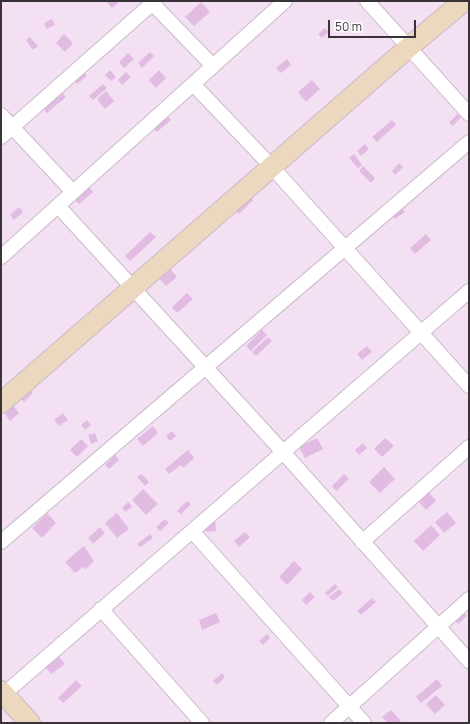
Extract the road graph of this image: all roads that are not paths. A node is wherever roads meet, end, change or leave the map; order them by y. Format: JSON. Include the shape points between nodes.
{"nodes":[{"id":1,"x":285,"y":1,"type":"edge"},
{"id":2,"x":367,"y":1,"type":"edge"},
{"id":3,"x":464,"y":1,"type":"edge"},
{"id":4,"x":152,"y":2,"type":"edge"},
{"id":5,"x":409,"y":47,"type":"junction"},
{"id":6,"x":214,"y":66,"type":"junction"},
{"id":7,"x":193,"y":84,"type":"junction"},
{"id":8,"x":469,"y":114,"type":"edge"},
{"id":9,"x":1,"y":115,"type":"edge"},
{"id":10,"x":12,"y":127,"type":"junction"},
{"id":11,"x":1,"y":137,"type":"edge"},
{"id":12,"x":469,"y":142,"type":"edge"},
{"id":13,"x":272,"y":167,"type":"junction"},
{"id":14,"x":73,"y":192,"type":"junction"},
{"id":15,"x":58,"y":206,"type":"junction"},
{"id":16,"x":345,"y":248,"type":"junction"},
{"id":17,"x":1,"y":256,"type":"edge"},
{"id":18,"x":133,"y":288,"type":"junction"},
{"id":19,"x":469,"y":291,"type":"edge"},
{"id":20,"x":421,"y":332,"type":"junction"},
{"id":21,"x":205,"y":368,"type":"junction"},
{"id":22,"x":469,"y":386,"type":"edge"},
{"id":23,"x":1,"y":403,"type":"edge"},
{"id":24,"x":469,"y":447,"type":"edge"},
{"id":25,"x":283,"y":452,"type":"junction"},
{"id":26,"x":192,"y":531,"type":"junction"},
{"id":27,"x":1,"y":542,"type":"edge"},
{"id":28,"x":362,"y":542,"type":"junction"},
{"id":29,"x":469,"y":599,"type":"edge"},
{"id":30,"x":101,"y":609,"type":"junction"},
{"id":31,"x":438,"y":626,"type":"junction"},
{"id":32,"x":469,"y":660,"type":"edge"},
{"id":33,"x":2,"y":692,"type":"edge"},
{"id":34,"x":349,"y":707,"type":"junction"},
{"id":35,"x":30,"y":723,"type":"edge"},
{"id":36,"x":202,"y":723,"type":"edge"},
{"id":37,"x":331,"y":723,"type":"edge"},
{"id":38,"x":364,"y":723,"type":"edge"}],
"edges":[{"from":1,"to":6,"type":"street"},
{"from":2,"to":5,"type":"street"},
{"from":3,"to":5,"type":"street"},
{"from":4,"to":6,"type":"street"},
{"from":4,"to":10,"type":"street"},
{"from":5,"to":8,"type":"street"},
{"from":5,"to":13,"type":"street"},
{"from":6,"to":7,"type":"street"},
{"from":7,"to":13,"type":"street"},
{"from":7,"to":14,"type":"street"},
{"from":9,"to":10,"type":"street"},
{"from":10,"to":11,"type":"street"},
{"from":10,"to":14,"type":"street"},
{"from":12,"to":16,"type":"street"},
{"from":13,"to":16,"type":"street"},
{"from":13,"to":18,"type":"street"},
{"from":14,"to":15,"type":"street"},
{"from":15,"to":17,"type":"street"},
{"from":15,"to":18,"type":"street"},
{"from":16,"to":20,"type":"street"},
{"from":16,"to":21,"type":"street"},
{"from":18,"to":21,"type":"street"},
{"from":18,"to":23,"type":"street"},
{"from":19,"to":20,"type":"street"},
{"from":20,"to":22,"type":"street"},
{"from":20,"to":25,"type":"street"},
{"from":21,"to":25,"type":"street"},
{"from":21,"to":27,"type":"street"},
{"from":24,"to":28,"type":"street"},
{"from":25,"to":26,"type":"street"},
{"from":25,"to":28,"type":"street"},
{"from":26,"to":30,"type":"street"},
{"from":26,"to":34,"type":"street"},
{"from":28,"to":31,"type":"street"},
{"from":29,"to":31,"type":"street"},
{"from":30,"to":33,"type":"street"},
{"from":30,"to":36,"type":"street"},
{"from":31,"to":32,"type":"street"},
{"from":31,"to":34,"type":"street"},
{"from":33,"to":35,"type":"street"},
{"from":34,"to":37,"type":"street"},
{"from":34,"to":38,"type":"street"}]}
